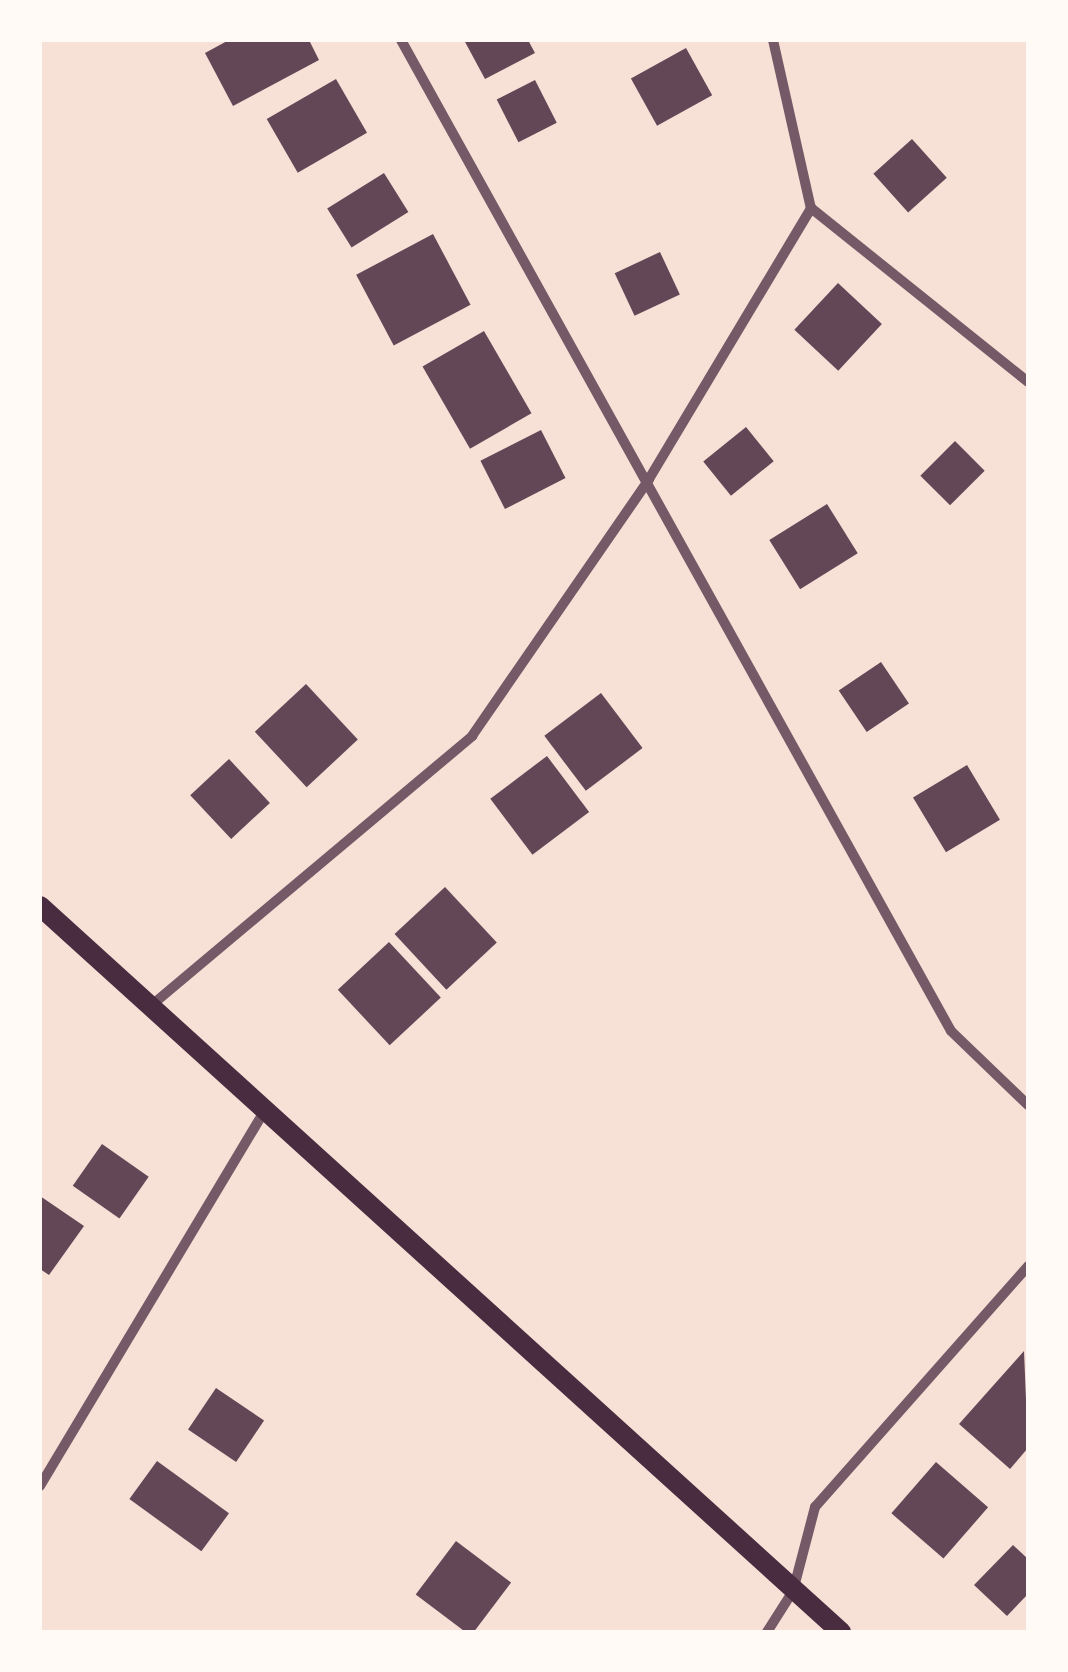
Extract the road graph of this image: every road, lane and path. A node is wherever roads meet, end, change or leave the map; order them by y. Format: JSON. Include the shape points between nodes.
{"nodes":[{"id":1,"x":401,"y":40,"type":"edge"},
{"id":2,"x":773,"y":40,"type":"edge"},
{"id":3,"x":811,"y":208,"type":"junction"},
{"id":4,"x":1028,"y":382,"type":"edge"},
{"id":5,"x":648,"y":479,"type":"junction"},
{"id":6,"x":40,"y":906,"type":"edge"},
{"id":7,"x":153,"y":1004,"type":"junction"},
{"id":8,"x":1028,"y":1105,"type":"edge"},
{"id":9,"x":266,"y":1108,"type":"junction"},
{"id":10,"x":1028,"y":1266,"type":"edge"},
{"id":11,"x":40,"y":1486,"type":"edge"},
{"id":12,"x":793,"y":1592,"type":"junction"},
{"id":13,"x":767,"y":1632,"type":"edge"},
{"id":14,"x":841,"y":1632,"type":"edge"}],
"edges":[{"from":1,"to":5,"type":"street"},
{"from":2,"to":3,"type":"street"},
{"from":3,"to":4,"type":"street"},
{"from":3,"to":5,"type":"street"},
{"from":5,"to":7,"type":"street","via":[[472,736]]},
{"from":5,"to":8,"type":"street","via":[[951,1031]]},
{"from":6,"to":7,"type":"main road"},
{"from":7,"to":9,"type":"main road"},
{"from":9,"to":11,"type":"street"},
{"from":9,"to":12,"type":"main road"},
{"from":10,"to":12,"type":"street","via":[[815,1507]]},
{"from":12,"to":13,"type":"street"},
{"from":12,"to":14,"type":"main road"}]}
